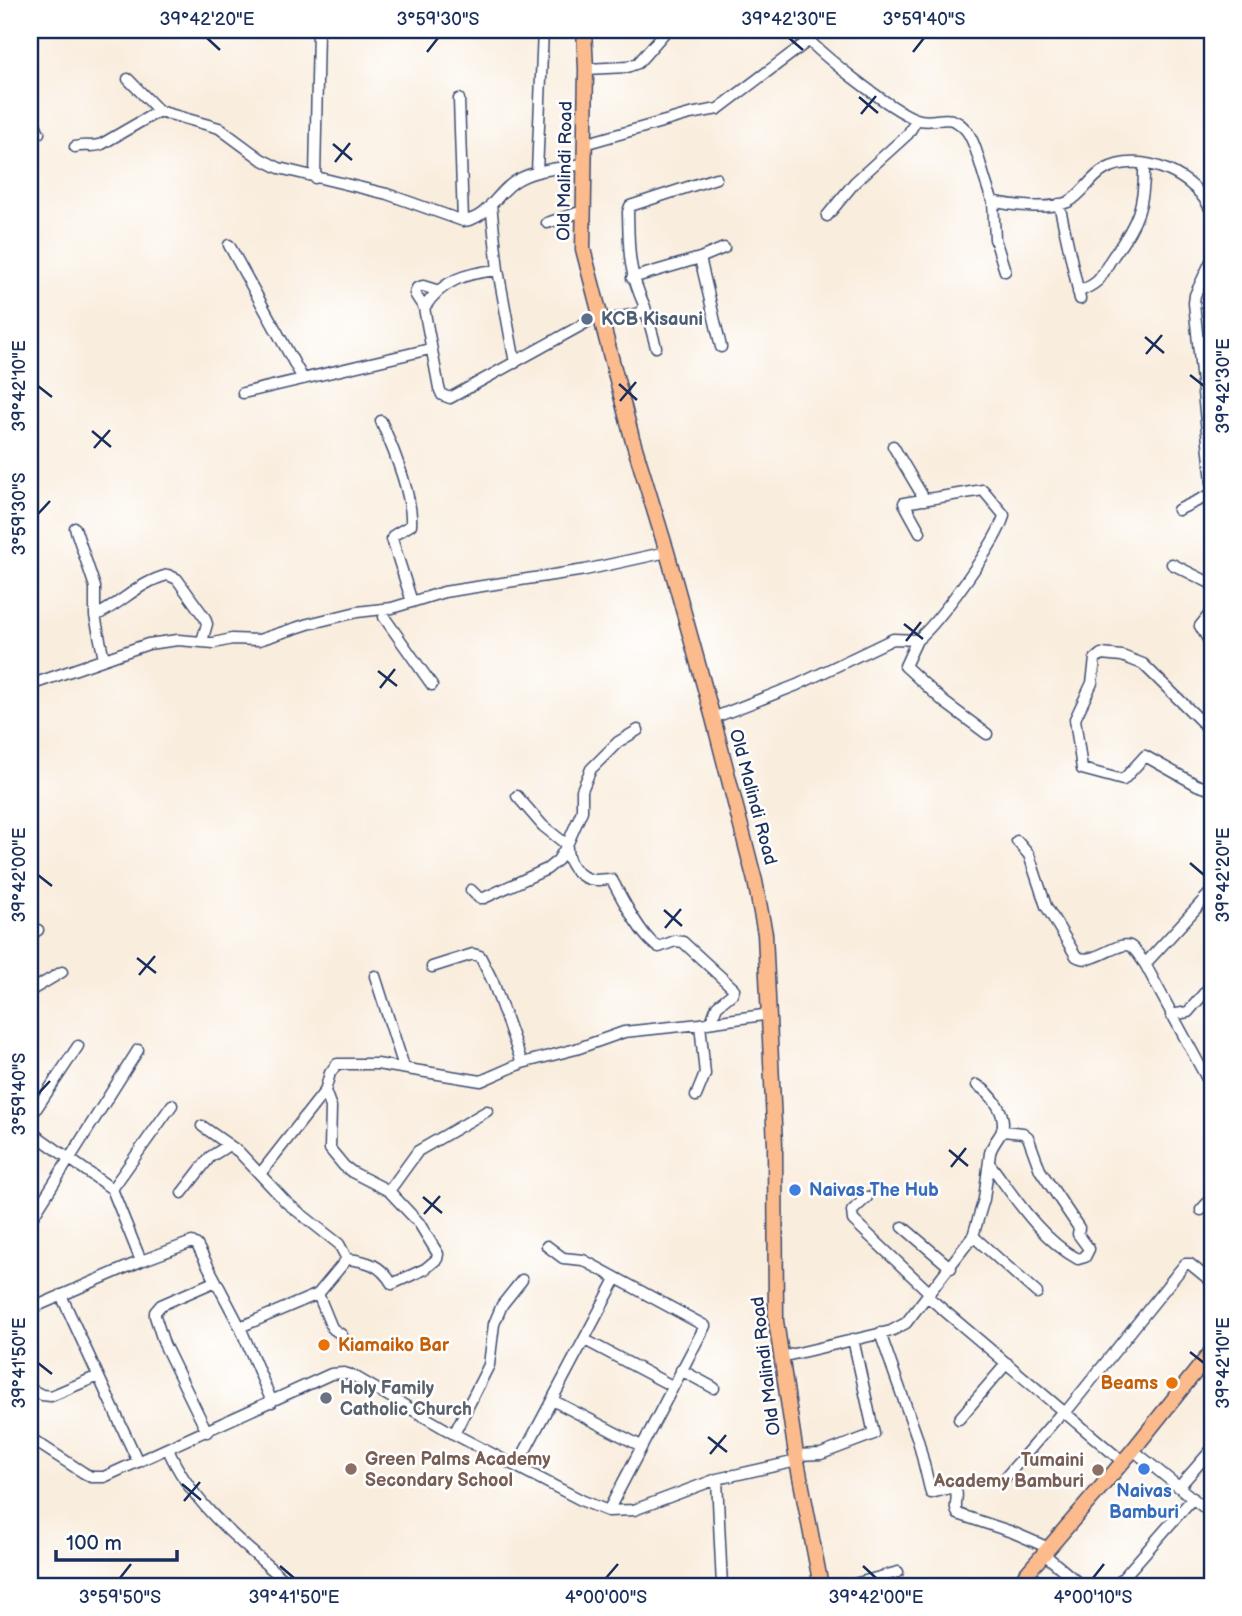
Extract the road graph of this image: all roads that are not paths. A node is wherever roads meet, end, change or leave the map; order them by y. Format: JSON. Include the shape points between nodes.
{"nodes":[{"id":1,"x":318,"y":30,"type":"edge"},
{"id":2,"x":542,"y":30,"type":"edge"},
{"id":3,"x":584,"y":30,"type":"edge"},
{"id":4,"x":667,"y":30,"type":"edge"},
{"id":5,"x":800,"y":30,"type":"edge"},
{"id":6,"x":818,"y":30,"type":"edge"},
{"id":7,"x":808,"y":41,"type":"junction"},
{"id":8,"x":586,"y":69,"type":"junction"},
{"id":9,"x":128,"y":79,"type":"dead end"},
{"id":10,"x":459,"y":99,"type":"dead end"},
{"id":11,"x":159,"y":111,"type":"junction"},
{"id":12,"x":30,"y":113,"type":"edge"},
{"id":13,"x":917,"y":119,"type":"junction"},
{"id":14,"x":39,"y":132,"type":"dead end"},
{"id":15,"x":584,"y":144,"type":"junction"},
{"id":16,"x":75,"y":147,"type":"dead end"},
{"id":17,"x":583,"y":164,"type":"junction"},
{"id":18,"x":1144,"y":164,"type":"junction"},
{"id":19,"x":537,"y":172,"type":"junction"},
{"id":20,"x":315,"y":178,"type":"junction"},
{"id":21,"x":716,"y":178,"type":"dead end"},
{"id":22,"x":993,"y":201,"type":"junction"},
{"id":23,"x":491,"y":204,"type":"junction"},
{"id":24,"x":1059,"y":204,"type":"junction"},
{"id":25,"x":583,"y":211,"type":"junction"},
{"id":26,"x":1212,"y":213,"type":"edge"},
{"id":27,"x":827,"y":216,"type":"dead end"},
{"id":28,"x":463,"y":221,"type":"junction"},
{"id":29,"x":547,"y":223,"type":"dead end"},
{"id":30,"x":229,"y":245,"type":"dead end"},
{"id":31,"x":724,"y":248,"type":"dead end"},
{"id":32,"x":700,"y":258,"type":"junction"},
{"id":33,"x":1212,"y":259,"type":"edge"},
{"id":34,"x":498,"y":270,"type":"junction"},
{"id":35,"x":1005,"y":271,"type":"dead end"},
{"id":36,"x":632,"y":278,"type":"junction"},
{"id":37,"x":645,"y":307,"type":"junction"},
{"id":38,"x":601,"y":318,"type":"junction"},
{"id":39,"x":1199,"y":340,"type":"junction"},
{"id":40,"x":1212,"y":344,"type":"edge"},
{"id":41,"x":656,"y":347,"type":"dead end"},
{"id":42,"x":721,"y":347,"type":"dead end"},
{"id":43,"x":430,"y":349,"type":"junction"},
{"id":44,"x":515,"y":363,"type":"junction"},
{"id":45,"x":303,"y":379,"type":"junction"},
{"id":46,"x":243,"y":393,"type":"dead end"},
{"id":47,"x":1209,"y":410,"type":"edge"},
{"id":48,"x":381,"y":421,"type":"dead end"},
{"id":49,"x":893,"y":446,"type":"dead end"},
{"id":50,"x":1212,"y":482,"type":"edge"},
{"id":51,"x":1212,"y":494,"type":"edge"},
{"id":52,"x":925,"y":500,"type":"junction"},
{"id":53,"x":1178,"y":510,"type":"dead end"},
{"id":54,"x":75,"y":528,"type":"dead end"},
{"id":55,"x":920,"y":532,"type":"dead end"},
{"id":56,"x":667,"y":552,"type":"junction"},
{"id":57,"x":1172,"y":564,"type":"dead end"},
{"id":58,"x":1212,"y":584,"type":"edge"},
{"id":59,"x":412,"y":602,"type":"junction"},
{"id":60,"x":1212,"y":611,"type":"edge"},
{"id":61,"x":95,"y":616,"type":"junction"},
{"id":62,"x":384,"y":617,"type":"dead end"},
{"id":63,"x":917,"y":640,"type":"junction"},
{"id":64,"x":202,"y":641,"type":"junction"},
{"id":65,"x":1212,"y":646,"type":"edge"},
{"id":66,"x":103,"y":659,"type":"junction"},
{"id":67,"x":30,"y":685,"type":"edge"},
{"id":68,"x":432,"y":685,"type":"dead end"},
{"id":69,"x":713,"y":718,"type":"junction"},
{"id":70,"x":638,"y":730,"type":"dead end"},
{"id":71,"x":1212,"y":732,"type":"edge"},
{"id":72,"x":987,"y":734,"type":"dead end"},
{"id":73,"x":1212,"y":790,"type":"edge"},
{"id":74,"x":517,"y":796,"type":"dead end"},
{"id":75,"x":1017,"y":841,"type":"dead end"},
{"id":76,"x":567,"y":845,"type":"junction"},
{"id":77,"x":471,"y":890,"type":"dead end"},
{"id":78,"x":1212,"y":891,"type":"edge"},
{"id":79,"x":1145,"y":964,"type":"junction"},
{"id":80,"x":432,"y":967,"type":"dead end"},
{"id":81,"x":62,"y":972,"type":"dead end"},
{"id":82,"x":375,"y":976,"type":"dead end"},
{"id":83,"x":1212,"y":984,"type":"edge"},
{"id":84,"x":30,"y":991,"type":"edge"},
{"id":85,"x":770,"y":1014,"type":"junction"},
{"id":86,"x":1171,"y":1015,"type":"junction"},
{"id":87,"x":706,"y":1023,"type":"junction"},
{"id":88,"x":78,"y":1046,"type":"dead end"},
{"id":89,"x":138,"y":1050,"type":"dead end"},
{"id":90,"x":522,"y":1063,"type":"junction"},
{"id":91,"x":404,"y":1067,"type":"junction"},
{"id":92,"x":977,"y":1085,"type":"dead end"},
{"id":93,"x":1212,"y":1088,"type":"edge"},
{"id":94,"x":325,"y":1091,"type":"junction"},
{"id":95,"x":696,"y":1096,"type":"dead end"},
{"id":96,"x":172,"y":1105,"type":"dead end"},
{"id":97,"x":487,"y":1111,"type":"dead end"},
{"id":98,"x":30,"y":1118,"type":"edge"},
{"id":99,"x":202,"y":1126,"type":"dead end"},
{"id":100,"x":30,"y":1131,"type":"edge"},
{"id":101,"x":1002,"y":1131,"type":"junction"},
{"id":102,"x":229,"y":1145,"type":"junction"},
{"id":103,"x":70,"y":1161,"type":"junction"},
{"id":104,"x":989,"y":1163,"type":"junction"},
{"id":105,"x":260,"y":1174,"type":"junction"},
{"id":106,"x":112,"y":1189,"type":"junction"},
{"id":107,"x":389,"y":1191,"type":"junction"},
{"id":108,"x":183,"y":1193,"type":"dead end"},
{"id":109,"x":867,"y":1197,"type":"dead end"},
{"id":110,"x":1212,"y":1198,"type":"edge"},
{"id":111,"x":1201,"y":1210,"type":"dead end"},
{"id":112,"x":30,"y":1221,"type":"edge"},
{"id":113,"x":903,"y":1227,"type":"dead end"},
{"id":114,"x":973,"y":1236,"type":"junction"},
{"id":115,"x":547,"y":1246,"type":"dead end"},
{"id":116,"x":346,"y":1259,"type":"junction"},
{"id":117,"x":141,"y":1261,"type":"junction"},
{"id":118,"x":951,"y":1268,"type":"junction"},
{"id":119,"x":616,"y":1279,"type":"junction"},
{"id":120,"x":522,"y":1280,"type":"dead end"},
{"id":121,"x":216,"y":1281,"type":"junction"},
{"id":122,"x":1212,"y":1282,"type":"edge"},
{"id":123,"x":318,"y":1293,"type":"junction"},
{"id":124,"x":1037,"y":1293,"type":"dead end"},
{"id":125,"x":928,"y":1294,"type":"junction"},
{"id":126,"x":61,"y":1295,"type":"junction"},
{"id":127,"x":30,"y":1309,"type":"edge"},
{"id":128,"x":240,"y":1327,"type":"junction"},
{"id":129,"x":880,"y":1333,"type":"junction"},
{"id":130,"x":342,"y":1335,"type":"dead end"},
{"id":131,"x":853,"y":1339,"type":"junction"},
{"id":132,"x":585,"y":1340,"type":"junction"},
{"id":133,"x":1212,"y":1351,"type":"edge"},
{"id":134,"x":781,"y":1357,"type":"junction"},
{"id":135,"x":1007,"y":1363,"type":"junction"},
{"id":136,"x":681,"y":1370,"type":"junction"},
{"id":137,"x":99,"y":1376,"type":"junction"},
{"id":138,"x":672,"y":1386,"type":"junction"},
{"id":139,"x":714,"y":1388,"type":"dead end"},
{"id":140,"x":30,"y":1389,"type":"edge"},
{"id":141,"x":552,"y":1400,"type":"junction"},
{"id":142,"x":272,"y":1402,"type":"junction"},
{"id":143,"x":1064,"y":1412,"type":"junction"},
{"id":144,"x":959,"y":1419,"type":"dead end"},
{"id":145,"x":207,"y":1432,"type":"junction"},
{"id":146,"x":454,"y":1434,"type":"junction"},
{"id":147,"x":30,"y":1438,"type":"edge"},
{"id":148,"x":641,"y":1446,"type":"junction"},
{"id":149,"x":168,"y":1449,"type":"junction"},
{"id":150,"x":1212,"y":1449,"type":"edge"},
{"id":151,"x":1133,"y":1450,"type":"junction"},
{"id":152,"x":796,"y":1458,"type":"junction"},
{"id":153,"x":138,"y":1462,"type":"junction"},
{"id":154,"x":1123,"y":1462,"type":"junction"},
{"id":155,"x":517,"y":1466,"type":"junction"},
{"id":156,"x":1005,"y":1478,"type":"dead end"},
{"id":157,"x":718,"y":1479,"type":"junction"},
{"id":158,"x":1180,"y":1487,"type":"junction"},
{"id":159,"x":1193,"y":1498,"type":"junction"},
{"id":160,"x":608,"y":1511,"type":"junction"},
{"id":161,"x":1212,"y":1514,"type":"edge"},
{"id":162,"x":1047,"y":1551,"type":"junction"},
{"id":163,"x":898,"y":1572,"type":"dead end"},
{"id":164,"x":291,"y":1586,"type":"edge"},
{"id":165,"x":722,"y":1586,"type":"edge"},
{"id":166,"x":821,"y":1586,"type":"edge"},
{"id":167,"x":847,"y":1586,"type":"edge"},
{"id":168,"x":1016,"y":1586,"type":"edge"},
{"id":169,"x":1082,"y":1586,"type":"edge"},
{"id":170,"x":1115,"y":1586,"type":"edge"}],
"edges":[{"from":1,"to":20,"type":"street"},
{"from":2,"to":19,"type":"street"},
{"from":3,"to":8,"type":"main road","name":"Old Malindi Road"},
{"from":4,"to":8,"type":"street","via":[[638,64]]},
{"from":5,"to":7,"type":"street"},
{"from":6,"to":7,"type":"street"},
{"from":7,"to":13,"type":"street","via":[[884,100]]},
{"from":7,"to":15,"type":"street","via":[[718,109]]},
{"from":8,"to":15,"type":"main road","name":"Old Malindi Road"},
{"from":9,"to":11,"type":"street"},
{"from":10,"to":28,"type":"street"},
{"from":11,"to":16,"type":"street","via":[[102,145]]},
{"from":11,"to":20,"type":"street","via":[[219,128],[261,159]]},
{"from":12,"to":14,"type":"street"},
{"from":13,"to":22,"type":"street","via":[[950,118],[964,128]]},
{"from":13,"to":27,"type":"street","via":[[908,134],[855,182]]},
{"from":15,"to":17,"type":"main road","name":"Old Malindi Road"},
{"from":17,"to":19,"type":"street"},
{"from":17,"to":25,"type":"main road","name":"Old Malindi Road"},
{"from":18,"to":24,"type":"street","via":[[1107,168]]},
{"from":18,"to":24,"type":"street","via":[[1142,196],[1131,233],[1100,280],[1079,295]]},
{"from":18,"to":26,"type":"street","via":[[1158,166],[1194,186]]},
{"from":19,"to":23,"type":"street","via":[[517,179]]},
{"from":20,"to":28,"type":"street","via":[[387,194]]},
{"from":21,"to":36,"type":"street","via":[[630,206]]},
{"from":22,"to":24,"type":"street"},
{"from":22,"to":35,"type":"street","via":[[995,239]]},
{"from":23,"to":28,"type":"street","via":[[474,220]]},
{"from":23,"to":34,"type":"street"},
{"from":25,"to":29,"type":"street"},
{"from":25,"to":38,"type":"main road","name":"Old Malindi Road","via":[[583,249]]},
{"from":30,"to":45,"type":"street"},
{"from":31,"to":32,"type":"street"},
{"from":32,"to":36,"type":"street"},
{"from":32,"to":42,"type":"street"},
{"from":33,"to":39,"type":"street","via":[[1195,295]]},
{"from":34,"to":43,"type":"street","via":[[477,272],[436,290],[417,288]]},
{"from":34,"to":44,"type":"street"},
{"from":36,"to":37,"type":"street"},
{"from":37,"to":38,"type":"street","via":[[639,313]]},
{"from":37,"to":41,"type":"street"},
{"from":38,"to":44,"type":"street"},
{"from":38,"to":56,"type":"main road","name":"Old Malindi Road"},
{"from":39,"to":40,"type":"street"},
{"from":39,"to":47,"type":"street"},
{"from":43,"to":44,"type":"street","via":[[439,388],[450,398]]},
{"from":43,"to":45,"type":"street"},
{"from":45,"to":46,"type":"street"},
{"from":47,"to":50,"type":"street"},
{"from":48,"to":59,"type":"street","via":[[411,515],[411,525],[392,539]]},
{"from":49,"to":52,"type":"street"},
{"from":51,"to":53,"type":"street"},
{"from":52,"to":55,"type":"street","via":[[904,503]]},
{"from":52,"to":63,"type":"street","via":[[983,490],[1004,515],[946,609]]},
{"from":54,"to":61,"type":"street","via":[[95,587]]},
{"from":56,"to":59,"type":"street","via":[[444,592]]},
{"from":56,"to":69,"type":"main road","name":"Old Malindi Road"},
{"from":57,"to":58,"type":"street"},
{"from":59,"to":64,"type":"street","via":[[308,624],[259,640]]},
{"from":60,"to":65,"type":"street","via":[[1200,626]]},
{"from":61,"to":64,"type":"street","via":[[130,592],[168,575],[177,579],[205,618]]},
{"from":61,"to":66,"type":"street"},
{"from":62,"to":68,"type":"street"},
{"from":63,"to":69,"type":"street","via":[[893,639],[797,685]]},
{"from":63,"to":72,"type":"street","via":[[905,666]]},
{"from":64,"to":66,"type":"street","via":[[148,644]]},
{"from":66,"to":67,"type":"street"},
{"from":69,"to":85,"type":"main road","name":"Old Malindi Road","via":[[755,881],[765,934]]},
{"from":70,"to":76,"type":"street","via":[[618,742],[591,769],[582,790],[582,811]]},
{"from":71,"to":73,"type":"street","via":[[1139,662],[1101,654],[1094,659],[1092,683],[1075,719],[1082,769],[1124,780],[1145,756]]},
{"from":74,"to":76,"type":"street"},
{"from":75,"to":79,"type":"street","via":[[1029,855],[1046,906],[1076,956],[1084,959],[1128,945]]},
{"from":76,"to":77,"type":"street","via":[[547,869],[503,891],[482,899]]},
{"from":76,"to":87,"type":"street","via":[[574,870],[593,880],[612,880],[652,944],[683,942],[734,989]]},
{"from":78,"to":79,"type":"street"},
{"from":79,"to":86,"type":"street"},
{"from":80,"to":90,"type":"street","via":[[473,954],[480,956]]},
{"from":81,"to":84,"type":"street"},
{"from":82,"to":91,"type":"street"},
{"from":83,"to":86,"type":"street","via":[[1188,1012]]},
{"from":85,"to":87,"type":"street"},
{"from":85,"to":134,"type":"main road","name":"Old Malindi Road","via":[[776,1312]]},
{"from":86,"to":93,"type":"street"},
{"from":87,"to":90,"type":"street","via":[[624,1031]]},
{"from":87,"to":95,"type":"street","via":[[705,1073]]},
{"from":88,"to":98,"type":"street"},
{"from":89,"to":103,"type":"street"},
{"from":90,"to":91,"type":"street","via":[[481,1081]]},
{"from":91,"to":94,"type":"street","via":[[337,1064]]},
{"from":92,"to":101,"type":"street","via":[[996,1102]]},
{"from":94,"to":105,"type":"street"},
{"from":94,"to":107,"type":"street","via":[[331,1107],[330,1149],[344,1166]]},
{"from":96,"to":106,"type":"street"},
{"from":97,"to":107,"type":"street","via":[[418,1151]]},
{"from":99,"to":102,"type":"street"},
{"from":100,"to":103,"type":"street"},
{"from":101,"to":104,"type":"street","via":[[992,1144]]},
{"from":101,"to":104,"type":"street","via":[[1028,1137],[1040,1170],[1079,1228],[1088,1249],[1085,1257],[1073,1257],[1051,1238]]},
{"from":102,"to":105,"type":"street"},
{"from":102,"to":108,"type":"street","via":[[210,1157]]},
{"from":103,"to":106,"type":"street"},
{"from":103,"to":112,"type":"street"},
{"from":104,"to":114,"type":"street"},
{"from":105,"to":116,"type":"street","via":[[287,1203],[339,1244]]},
{"from":106,"to":117,"type":"street"},
{"from":107,"to":116,"type":"street","via":[[419,1223],[438,1258],[392,1284],[379,1267]]},
{"from":109,"to":125,"type":"street","via":[[852,1211],[853,1220]]},
{"from":110,"to":111,"type":"street"},
{"from":113,"to":118,"type":"street"},
{"from":114,"to":118,"type":"street"},
{"from":114,"to":124,"type":"street"},
{"from":115,"to":119,"type":"street","via":[[563,1258],[583,1260]]},
{"from":116,"to":123,"type":"street"},
{"from":117,"to":121,"type":"street","via":[[192,1242]]},
{"from":117,"to":126,"type":"street"},
{"from":118,"to":125,"type":"street"},
{"from":119,"to":132,"type":"street"},
{"from":119,"to":136,"type":"street","via":[[709,1328]]},
{"from":120,"to":146,"type":"street","via":[[502,1305],[494,1324],[489,1365]]},
{"from":121,"to":128,"type":"street"},
{"from":121,"to":145,"type":"street","via":[[161,1305],[155,1312],[164,1344]]},
{"from":122,"to":143,"type":"street","via":[[1185,1264]]},
{"from":123,"to":128,"type":"street"},
{"from":123,"to":130,"type":"street","via":[[332,1328]]},
{"from":125,"to":129,"type":"street","via":[[902,1327]]},
{"from":125,"to":135,"type":"street"},
{"from":126,"to":127,"type":"street"},
{"from":126,"to":137,"type":"street"},
{"from":128,"to":142,"type":"street"},
{"from":129,"to":131,"type":"street"},
{"from":129,"to":162,"type":"street","via":[[918,1440],[931,1493],[954,1487],[958,1514],[1012,1532]]},
{"from":131,"to":134,"type":"street"},
{"from":131,"to":152,"type":"street","via":[[874,1434],[821,1454]]},
{"from":132,"to":138,"type":"street"},
{"from":132,"to":141,"type":"street"},
{"from":133,"to":151,"type":"main road"},
{"from":134,"to":152,"type":"main road","name":"Old Malindi Road"},
{"from":135,"to":143,"type":"street"},
{"from":135,"to":144,"type":"street"},
{"from":136,"to":138,"type":"street"},
{"from":136,"to":139,"type":"street"},
{"from":137,"to":140,"type":"street","via":[[51,1396]]},
{"from":137,"to":153,"type":"street"},
{"from":138,"to":148,"type":"street"},
{"from":141,"to":148,"type":"street"},
{"from":141,"to":155,"type":"street"},
{"from":142,"to":145,"type":"street"},
{"from":142,"to":146,"type":"street","via":[[331,1374],[344,1373]]},
{"from":143,"to":154,"type":"street"},
{"from":143,"to":156,"type":"street"},
{"from":145,"to":149,"type":"street"},
{"from":146,"to":155,"type":"street"},
{"from":147,"to":153,"type":"street","via":[[91,1477],[104,1477]]},
{"from":148,"to":160,"type":"street"},
{"from":149,"to":153,"type":"street"},
{"from":149,"to":164,"type":"street","via":[[176,1469],[219,1522]]},
{"from":150,"to":158,"type":"street"},
{"from":151,"to":154,"type":"main road"},
{"from":151,"to":158,"type":"street"},
{"from":152,"to":157,"type":"street"},
{"from":152,"to":166,"type":"main road","name":"Old Malindi Road"},
{"from":154,"to":162,"type":"main road"},
{"from":155,"to":160,"type":"street"},
{"from":157,"to":160,"type":"street","via":[[634,1510]]},
{"from":157,"to":165,"type":"street"},
{"from":158,"to":159,"type":"street"},
{"from":159,"to":161,"type":"street"},
{"from":159,"to":170,"type":"street"},
{"from":162,"to":168,"type":"main road"},
{"from":162,"to":169,"type":"street"},
{"from":163,"to":167,"type":"street"}]}
